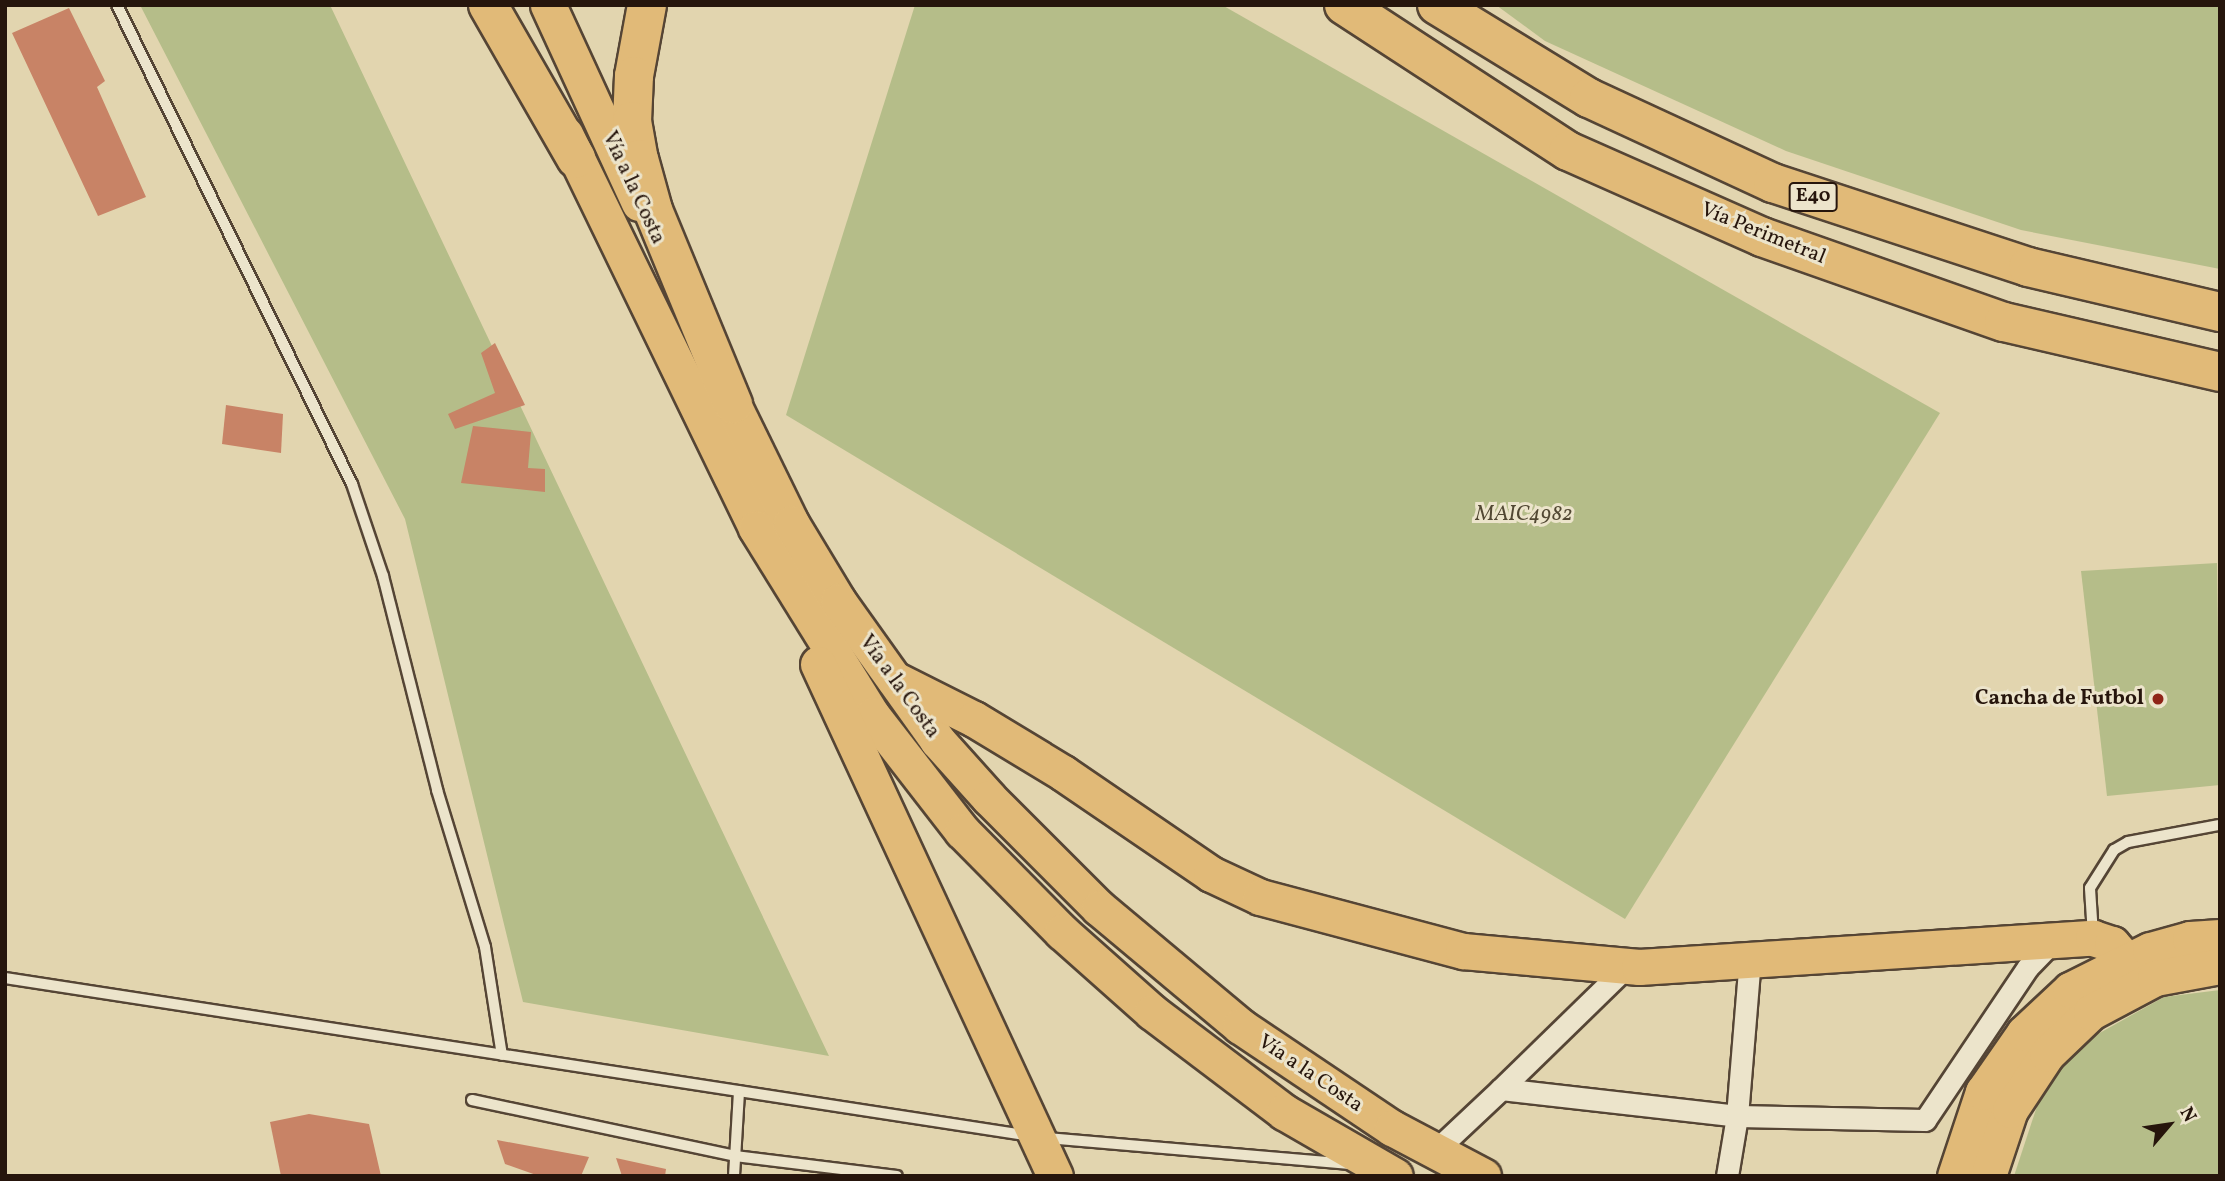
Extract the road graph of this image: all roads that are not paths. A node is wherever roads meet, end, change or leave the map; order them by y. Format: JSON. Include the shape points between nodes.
{"nodes":[{"id":1,"x":117,"y":5,"type":"edge"},
{"id":2,"x":488,"y":5,"type":"edge"},
{"id":3,"x":503,"y":5,"type":"edge"},
{"id":4,"x":548,"y":5,"type":"edge"},
{"id":5,"x":647,"y":5,"type":"edge"},
{"id":6,"x":1344,"y":5,"type":"edge"},
{"id":7,"x":1437,"y":5,"type":"edge"},
{"id":8,"x":576,"y":159,"type":"junction"},
{"id":9,"x":2220,"y":312,"type":"edge"},
{"id":10,"x":2220,"y":372,"type":"edge"},
{"id":11,"x":733,"y":404,"type":"junction"},
{"id":12,"x":756,"y":528,"type":"junction"},
{"id":13,"x":889,"y":677,"type":"junction"},
{"id":14,"x":2220,"y":825,"type":"edge"},
{"id":15,"x":2220,"y":937,"type":"edge"},
{"id":16,"x":2094,"y":938,"type":"junction"},
{"id":17,"x":2054,"y":940,"type":"junction"},
{"id":18,"x":1750,"y":959,"type":"junction"},
{"id":19,"x":2125,"y":959,"type":"junction"},
{"id":20,"x":2220,"y":965,"type":"edge"},
{"id":21,"x":1626,"y":967,"type":"junction"},
{"id":22,"x":5,"y":978,"type":"edge"},
{"id":23,"x":502,"y":1055,"type":"junction"},
{"id":24,"x":1501,"y":1089,"type":"junction"},
{"id":25,"x":739,"y":1091,"type":"junction"},
{"id":26,"x":472,"y":1100,"type":"dead end"},
{"id":27,"x":1737,"y":1116,"type":"junction"},
{"id":28,"x":1037,"y":1137,"type":"junction"},
{"id":29,"x":1434,"y":1152,"type":"junction"},
{"id":30,"x":735,"y":1156,"type":"junction"},
{"id":31,"x":1387,"y":1171,"type":"edge"},
{"id":32,"x":734,"y":1176,"type":"edge"},
{"id":33,"x":897,"y":1176,"type":"edge"},
{"id":34,"x":1055,"y":1176,"type":"edge"},
{"id":35,"x":1483,"y":1176,"type":"edge"},
{"id":36,"x":1727,"y":1176,"type":"edge"},
{"id":37,"x":1955,"y":1176,"type":"edge"},
{"id":38,"x":1988,"y":1176,"type":"edge"}],
"edges":[{"from":1,"to":23,"type":"lane","via":[[352,484],[383,576],[437,790],[485,947]]},
{"from":2,"to":8,"type":"highway"},
{"from":3,"to":8,"type":"main road","name":"Vía a la Costa"},
{"from":4,"to":11,"type":"main road","name":"Vía a la Costa"},
{"from":5,"to":11,"type":"highway","via":[[632,110],[639,159],[653,210]]},
{"from":6,"to":10,"type":"highway","name":"Vía Perimetral","number":"E40","via":[[1568,151],[1762,236],[2004,322]]},
{"from":7,"to":9,"type":"highway","number":"E40","via":[[1589,98],[1773,183],[2028,267]]},
{"from":8,"to":12,"type":"main road","name":"Vía a la Costa"},
{"from":11,"to":13,"type":"main road","name":"Vía a la Costa","via":[[791,523]]},
{"from":12,"to":28,"type":"main road"},
{"from":12,"to":31,"type":"main road","name":"Vía a la Costa","via":[[872,715],[962,831],[1062,932],[1152,1012],[1284,1112]]},
{"from":13,"to":21,"type":"main road","via":[[974,719],[1063,773],[1211,874],[1260,897],[1463,951]]},
{"from":13,"to":29,"type":"main road","name":"Vía a la Costa","via":[[989,798],[1165,968],[1308,1075]]},
{"from":14,"to":16,"type":"lane","via":[[2128,842],[2114,850],[2090,888]]},
{"from":15,"to":19,"type":"main road","via":[[2190,939]]},
{"from":16,"to":17,"type":"main road"},
{"from":16,"to":19,"type":"main road","via":[[2112,944]]},
{"from":17,"to":18,"type":"main road"},
{"from":17,"to":27,"type":"street","via":[[2028,967],[1924,1120]]},
{"from":18,"to":21,"type":"main road"},
{"from":18,"to":27,"type":"street"},
{"from":19,"to":37,"type":"main road","via":[[2070,990],[2024,1034],[1983,1092]]},
{"from":20,"to":38,"type":"main road","via":[[2155,978],[2091,1012],[2047,1054],[2010,1110]]},
{"from":21,"to":24,"type":"street"},
{"from":22,"to":23,"type":"lane"},
{"from":23,"to":25,"type":"lane"},
{"from":24,"to":27,"type":"street"},
{"from":24,"to":29,"type":"street"},
{"from":25,"to":28,"type":"lane"},
{"from":25,"to":30,"type":"lane"},
{"from":26,"to":30,"type":"lane"},
{"from":27,"to":36,"type":"street"},
{"from":28,"to":31,"type":"lane"},
{"from":28,"to":34,"type":"main road"},
{"from":29,"to":35,"type":"main road","name":"Vía a la Costa"},
{"from":30,"to":32,"type":"lane"},
{"from":30,"to":33,"type":"lane"}]}
